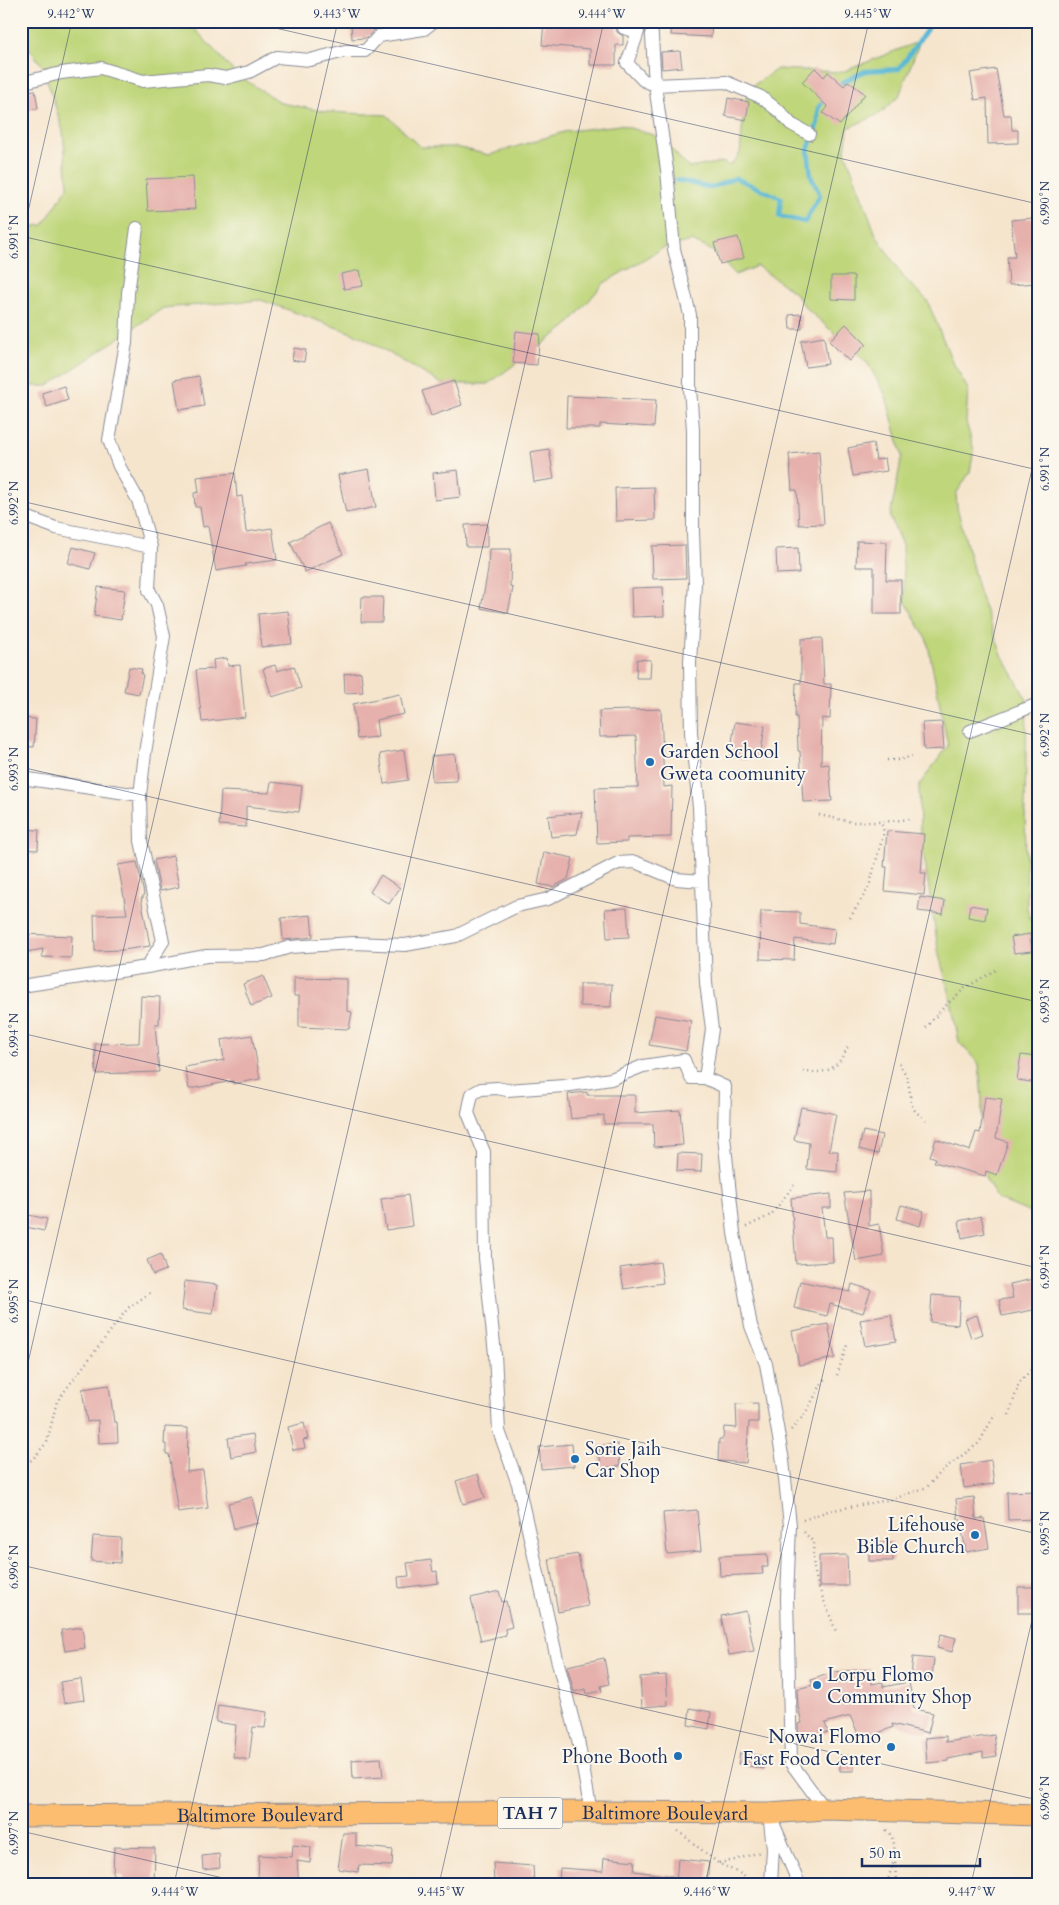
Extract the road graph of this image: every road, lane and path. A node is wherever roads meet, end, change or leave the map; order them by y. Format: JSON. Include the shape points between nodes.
{"nodes":[{"id":1,"x":434,"y":21,"type":"edge"},
{"id":2,"x":624,"y":21,"type":"edge"},
{"id":3,"x":651,"y":21,"type":"edge"},
{"id":4,"x":21,"y":83,"type":"edge"},
{"id":5,"x":655,"y":86,"type":"junction"},
{"id":6,"x":809,"y":134,"type":"dead end"},
{"id":7,"x":137,"y":228,"type":"dead end"},
{"id":8,"x":21,"y":516,"type":"edge"},
{"id":9,"x":151,"y":547,"type":"junction"},
{"id":10,"x":1038,"y":704,"type":"edge"},
{"id":11,"x":970,"y":731,"type":"dead end"},
{"id":12,"x":912,"y":756,"type":"dead end"},
{"id":13,"x":887,"y":760,"type":"dead end"},
{"id":14,"x":21,"y":778,"type":"edge"},
{"id":15,"x":140,"y":795,"type":"junction"},
{"id":16,"x":819,"y":815,"type":"dead end"},
{"id":17,"x":911,"y":819,"type":"dead end"},
{"id":18,"x":881,"y":822,"type":"junction"},
{"id":19,"x":702,"y":881,"type":"junction"},
{"id":20,"x":850,"y":918,"type":"dead end"},
{"id":21,"x":147,"y":967,"type":"junction"},
{"id":22,"x":997,"y":969,"type":"dead end"},
{"id":23,"x":21,"y":986,"type":"edge"},
{"id":24,"x":926,"y":1028,"type":"dead end"},
{"id":25,"x":848,"y":1046,"type":"dead end"},
{"id":26,"x":899,"y":1063,"type":"dead end"},
{"id":27,"x":803,"y":1072,"type":"dead end"},
{"id":28,"x":705,"y":1078,"type":"junction"},
{"id":29,"x":926,"y":1120,"type":"dead end"},
{"id":30,"x":794,"y":1185,"type":"dead end"},
{"id":31,"x":734,"y":1233,"type":"junction"},
{"id":32,"x":150,"y":1293,"type":"dead end"},
{"id":33,"x":848,"y":1342,"type":"dead end"},
{"id":34,"x":1038,"y":1362,"type":"edge"},
{"id":35,"x":837,"y":1375,"type":"dead end"},
{"id":36,"x":826,"y":1376,"type":"dead end"},
{"id":37,"x":994,"y":1414,"type":"dead end"},
{"id":38,"x":1009,"y":1415,"type":"dead end"},
{"id":39,"x":779,"y":1435,"type":"junction"},
{"id":40,"x":21,"y":1464,"type":"edge"},
{"id":41,"x":790,"y":1525,"type":"junction"},
{"id":42,"x":836,"y":1632,"type":"dead end"},
{"id":43,"x":825,"y":1809,"type":"junction"},
{"id":44,"x":591,"y":1812,"type":"junction"},
{"id":45,"x":769,"y":1813,"type":"junction"},
{"id":46,"x":1038,"y":1815,"type":"edge"},
{"id":47,"x":21,"y":1816,"type":"edge"},
{"id":48,"x":883,"y":1827,"type":"dead end"},
{"id":49,"x":678,"y":1831,"type":"dead end"},
{"id":50,"x":773,"y":1848,"type":"junction"},
{"id":51,"x":895,"y":1853,"type":"junction"},
{"id":52,"x":718,"y":1863,"type":"junction"},
{"id":53,"x":754,"y":1884,"type":"edge"},
{"id":54,"x":771,"y":1884,"type":"edge"},
{"id":55,"x":799,"y":1884,"type":"edge"},
{"id":56,"x":887,"y":1884,"type":"edge"},
{"id":57,"x":896,"y":1884,"type":"edge"}],
"edges":[{"from":1,"to":4,"type":"street","via":[[424,29],[379,36],[365,51],[344,51],[310,60],[277,57],[249,72],[226,78],[208,75],[143,81],[101,68]]},
{"from":2,"to":5,"type":"street","via":[[624,28],[638,32],[627,63],[643,80]]},
{"from":3,"to":5,"type":"street"},
{"from":5,"to":6,"type":"street","via":[[726,82],[761,97],[791,124]]},
{"from":5,"to":19,"type":"street","via":[[674,249],[690,315],[690,388],[694,430],[691,733]]},
{"from":7,"to":9,"type":"street","via":[[128,293],[126,343],[109,440],[118,466],[138,500]]},
{"from":8,"to":9,"type":"street","via":[[56,528]]},
{"from":9,"to":15,"type":"street","via":[[149,590],[157,605],[164,636]]},
{"from":10,"to":11,"type":"street"},
{"from":12,"to":13,"type":"path"},
{"from":14,"to":15,"type":"street"},
{"from":15,"to":21,"type":"street","via":[[141,841],[162,941]]},
{"from":16,"to":18,"type":"path","via":[[852,822]]},
{"from":17,"to":18,"type":"path"},
{"from":18,"to":20,"type":"path","via":[[884,832],[869,887]]},
{"from":19,"to":21,"type":"street","via":[[676,879],[635,862],[618,863],[548,899],[517,906],[456,936],[405,945],[353,943],[290,947],[264,955],[206,956]]},
{"from":19,"to":28,"type":"street","via":[[706,983],[712,1029]]},
{"from":21,"to":23,"type":"street"},
{"from":22,"to":24,"type":"path","via":[[965,988]]},
{"from":25,"to":27,"type":"path","via":[[835,1068],[822,1073]]},
{"from":26,"to":29,"type":"path","via":[[908,1080],[914,1111]]},
{"from":28,"to":31,"type":"street","via":[[725,1087],[724,1136]]},
{"from":28,"to":44,"type":"street","via":[[691,1078],[684,1060],[643,1066],[611,1079],[592,1082],[480,1089],[472,1094],[468,1113],[484,1152],[485,1258],[499,1431],[518,1484],[578,1740]]},
{"from":30,"to":31,"type":"path","via":[[771,1215]]},
{"from":31,"to":39,"type":"street","via":[[751,1326],[766,1364]]},
{"from":32,"to":40,"type":"path","via":[[128,1308],[63,1393],[57,1401],[47,1442],[32,1460]]},
{"from":33,"to":35,"type":"path"},
{"from":34,"to":38,"type":"path","via":[[1019,1382]]},
{"from":36,"to":39,"type":"path","via":[[804,1414],[790,1431]]},
{"from":37,"to":41,"type":"path","via":[[979,1443],[944,1469],[928,1487],[893,1499],[828,1511]]},
{"from":39,"to":41,"type":"street"},
{"from":41,"to":42,"type":"path","via":[[806,1533],[814,1543],[814,1576]]},
{"from":41,"to":43,"type":"street","via":[[787,1598],[791,1763]]},
{"from":43,"to":45,"type":"highway","name":"Baltimore Boulevard","number":"TAH 7"},
{"from":43,"to":46,"type":"highway","name":"Baltimore Boulevard","number":"TAH 7"},
{"from":44,"to":45,"type":"highway","name":"Baltimore Boulevard","number":"TAH 7"},
{"from":44,"to":47,"type":"highway","name":"Baltimore Boulevard","number":"TAH 7"},
{"from":45,"to":50,"type":"street"},
{"from":45,"to":55,"type":"street"},
{"from":48,"to":51,"type":"path","via":[[890,1833]]},
{"from":49,"to":52,"type":"path"},
{"from":50,"to":52,"type":"path"},
{"from":50,"to":54,"type":"street"},
{"from":51,"to":56,"type":"path"},
{"from":51,"to":57,"type":"path"},
{"from":52,"to":53,"type":"path"}]}
